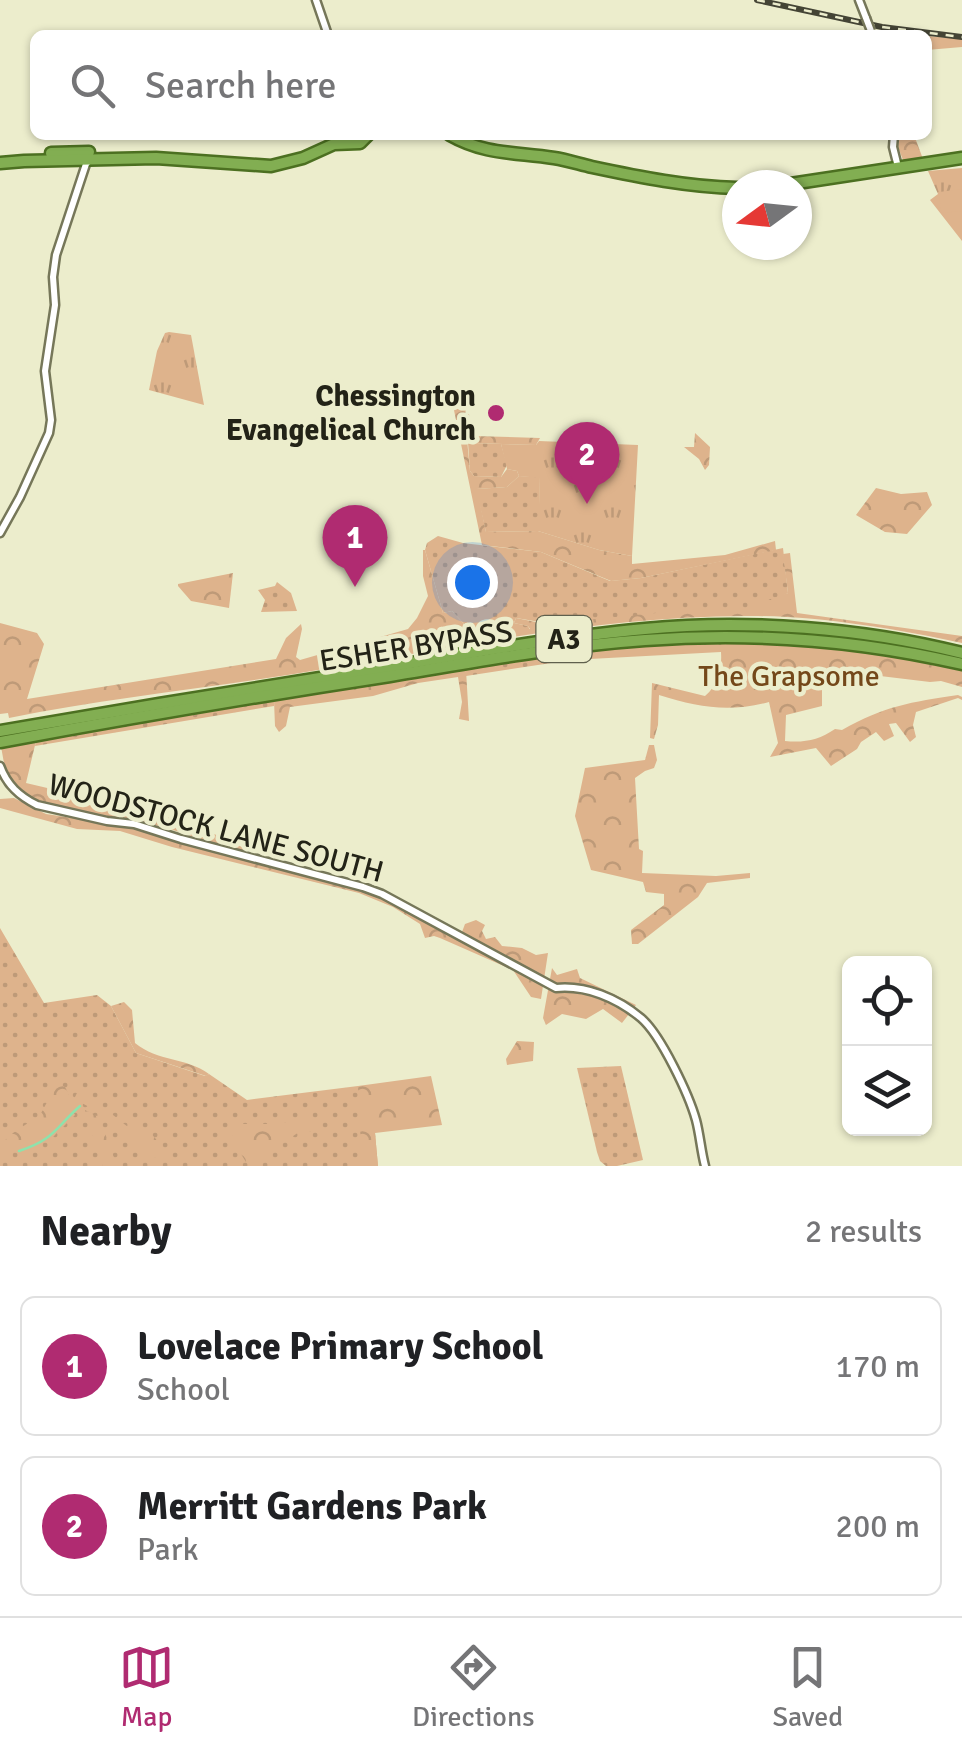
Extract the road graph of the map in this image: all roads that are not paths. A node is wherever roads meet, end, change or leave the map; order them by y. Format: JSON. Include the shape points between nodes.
{"nodes":[{"id":1,"x":314,"y":0,"type":"edge"},
{"id":2,"x":859,"y":0,"type":"edge"},
{"id":3,"x":324,"y":30,"type":"edge"},
{"id":4,"x":871,"y":30,"type":"edge"},
{"id":5,"x":339,"y":140,"type":"edge"},
{"id":6,"x":458,"y":140,"type":"edge"},
{"id":7,"x":894,"y":140,"type":"edge"},
{"id":8,"x":91,"y":156,"type":"junction"},
{"id":9,"x":2,"y":158,"type":"edge"},
{"id":10,"x":962,"y":158,"type":"edge"},
{"id":11,"x":898,"y":168,"type":"junction"},
{"id":12,"x":812,"y":181,"type":"edge"},
{"id":13,"x":722,"y":188,"type":"edge"},
{"id":14,"x":0,"y":533,"type":"edge"},
{"id":15,"x":962,"y":652,"type":"edge"},
{"id":16,"x":962,"y":664,"type":"edge"},
{"id":17,"x":0,"y":731,"type":"edge"},
{"id":18,"x":0,"y":742,"type":"edge"},
{"id":19,"x":0,"y":766,"type":"edge"},
{"id":20,"x":705,"y":1166,"type":"edge"}],
"edges":[{"from":1,"to":3,"type":"street"},
{"from":2,"to":4,"type":"street","bridge":true},
{"from":5,"to":8,"type":"highway","via":[[270,166]]},
{"from":6,"to":13,"type":"highway","via":[[490,151]]},
{"from":7,"to":11,"type":"street"},
{"from":8,"to":9,"type":"highway"},
{"from":8,"to":14,"type":"street","via":[[54,266],[49,433]]},
{"from":10,"to":11,"type":"highway"},
{"from":11,"to":12,"type":"highway"},
{"from":15,"to":17,"type":"highway","name":"ESHER BYPASS","number":"A3","via":[[841,632],[648,628]]},
{"from":16,"to":18,"type":"highway","name":"ESHER BYPASS","number":"A3","via":[[845,643],[732,636],[647,640]]},
{"from":19,"to":20,"type":"street","name":"WOODSTOCK LANE SOUTH","via":[[26,800],[382,894],[556,988],[584,988],[627,1009],[645,1022],[674,1069],[697,1122]]}]}
